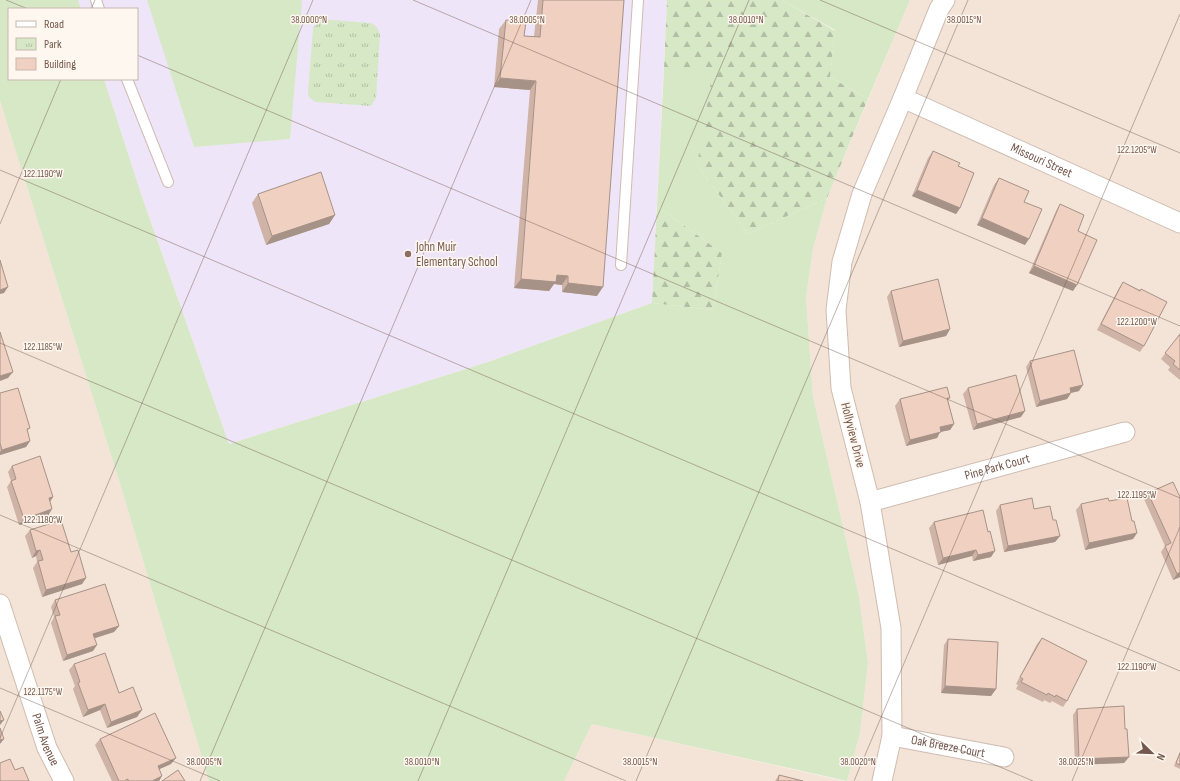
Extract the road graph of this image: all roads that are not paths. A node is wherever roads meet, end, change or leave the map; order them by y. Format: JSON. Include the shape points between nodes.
{"nodes":[{"id":1,"x":638,"y":0,"type":"edge"},
{"id":2,"x":945,"y":0,"type":"edge"},
{"id":3,"x":127,"y":80,"type":"edge"},
{"id":4,"x":903,"y":98,"type":"junction"},
{"id":5,"x":168,"y":182,"type":"dead end"},
{"id":6,"x":1180,"y":223,"type":"edge"},
{"id":7,"x":621,"y":264,"type":"dead end"},
{"id":8,"x":1125,"y":432,"type":"dead end"},
{"id":9,"x":870,"y":502,"type":"junction"},
{"id":10,"x":0,"y":604,"type":"edge"},
{"id":11,"x":892,"y":736,"type":"junction"},
{"id":12,"x":1004,"y":757,"type":"dead end"},
{"id":13,"x":64,"y":781,"type":"edge"},
{"id":14,"x":882,"y":781,"type":"edge"}],
"edges":[{"from":1,"to":7,"type":"lane"},
{"from":2,"to":4,"type":"street","name":"Hollyview Drive"},
{"from":3,"to":5,"type":"lane"},
{"from":4,"to":6,"type":"street","name":"Missouri Street"},
{"from":4,"to":9,"type":"street","name":"Hollyview Drive","via":[[862,194],[842,262],[836,310],[841,388]]},
{"from":8,"to":9,"type":"street","name":"Pine Park Court"},
{"from":9,"to":11,"type":"street","name":"Hollyview Drive","via":[[890,628]]},
{"from":10,"to":13,"type":"street","name":"Palm Avenue","via":[[47,748]]},
{"from":11,"to":12,"type":"street","name":"Oak Breeze Court"},
{"from":11,"to":14,"type":"street","name":"Hollyview Drive"}]}
